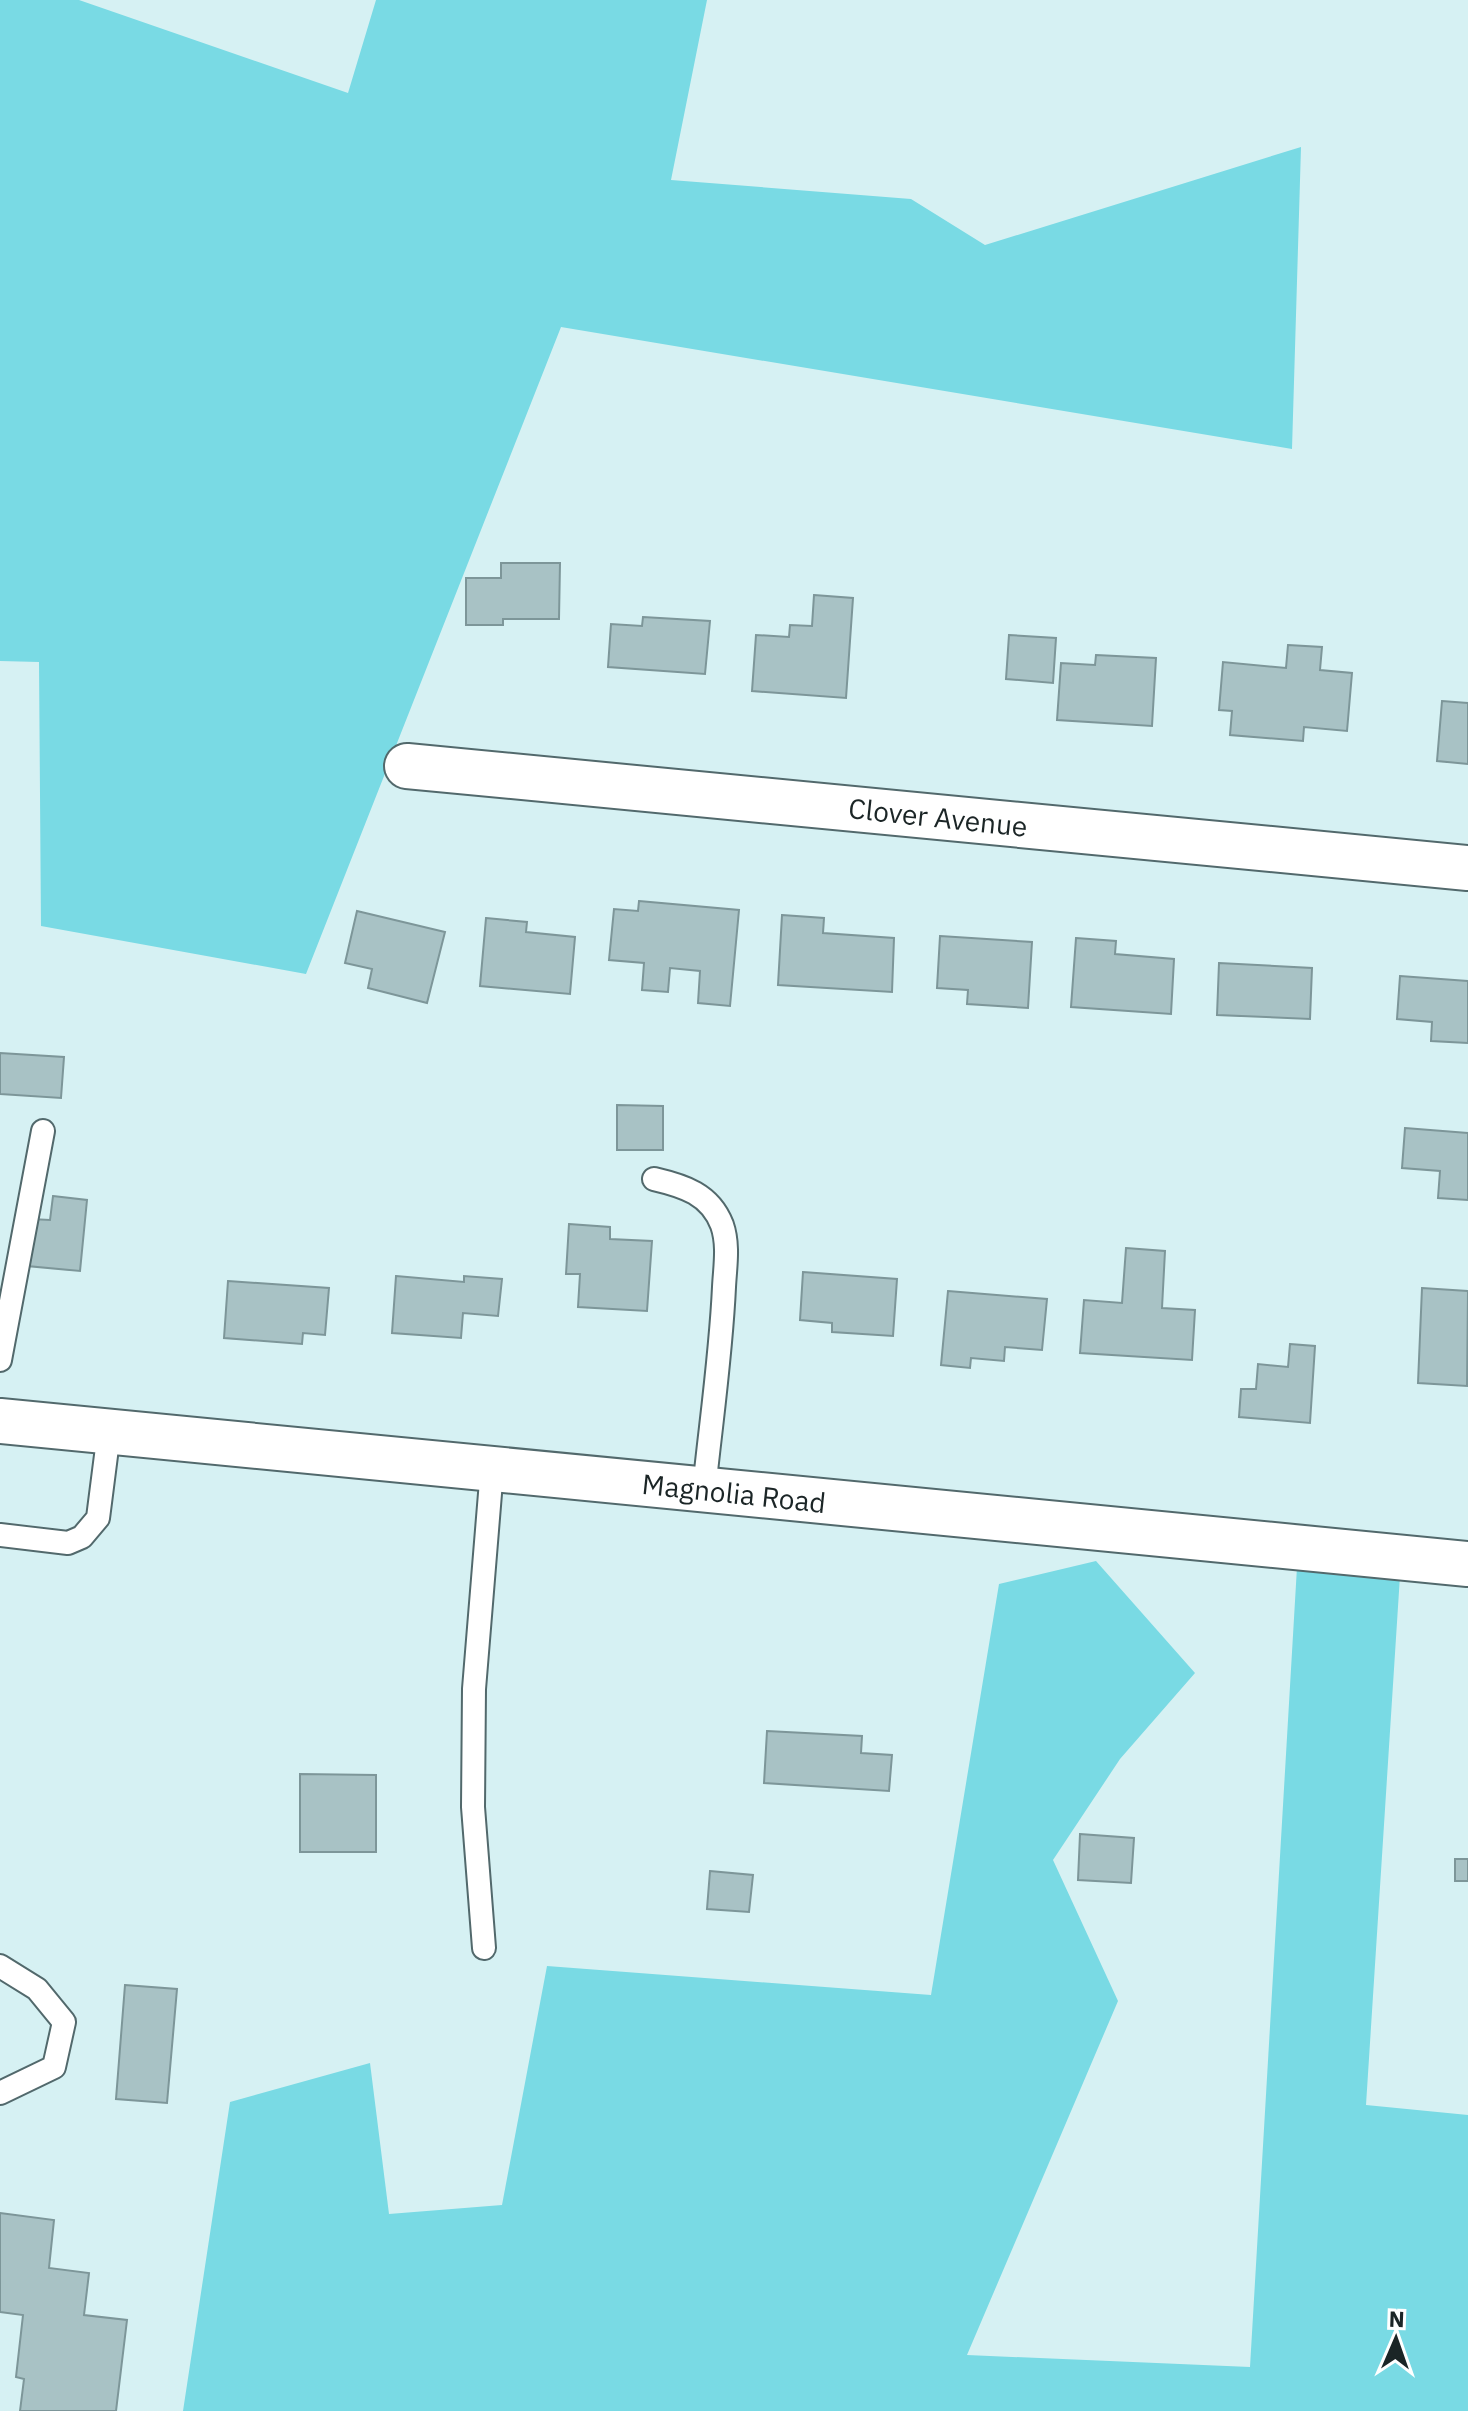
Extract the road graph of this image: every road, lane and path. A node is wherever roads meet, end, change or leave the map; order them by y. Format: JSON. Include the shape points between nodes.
{"nodes":[{"id":1,"x":407,"y":766,"type":"dead end"},
{"id":2,"x":1468,"y":868,"type":"edge"},
{"id":3,"x":43,"y":1131,"type":"dead end"},
{"id":4,"x":654,"y":1179,"type":"dead end"},
{"id":5,"x":0,"y":1360,"type":"edge"},
{"id":6,"x":0,"y":1421,"type":"edge"},
{"id":7,"x":109,"y":1432,"type":"junction"},
{"id":8,"x":492,"y":1469,"type":"junction"},
{"id":9,"x":704,"y":1490,"type":"junction"},
{"id":10,"x":0,"y":1535,"type":"edge"},
{"id":11,"x":1468,"y":1564,"type":"edge"},
{"id":12,"x":484,"y":1948,"type":"dead end"},
{"id":13,"x":0,"y":1966,"type":"edge"},
{"id":14,"x":0,"y":2093,"type":"edge"}],
"edges":[{"from":1,"to":2,"type":"street","name":"Clover Avenue"},
{"from":3,"to":5,"type":"lane"},
{"from":4,"to":9,"type":"lane","via":[[684,1186],[707,1202],[726,1243]]},
{"from":6,"to":7,"type":"street","name":"Magnolia Road"},
{"from":7,"to":8,"type":"street","name":"Magnolia Road"},
{"from":7,"to":10,"type":"lane","via":[[98,1518],[82,1537],[68,1543]]},
{"from":8,"to":9,"type":"street","name":"Magnolia Road"},
{"from":8,"to":12,"type":"lane","via":[[474,1689],[473,1807]]},
{"from":9,"to":11,"type":"street","name":"Magnolia Road"},
{"from":13,"to":14,"type":"lane","via":[[37,1989],[64,2022],[54,2067]]}]}
